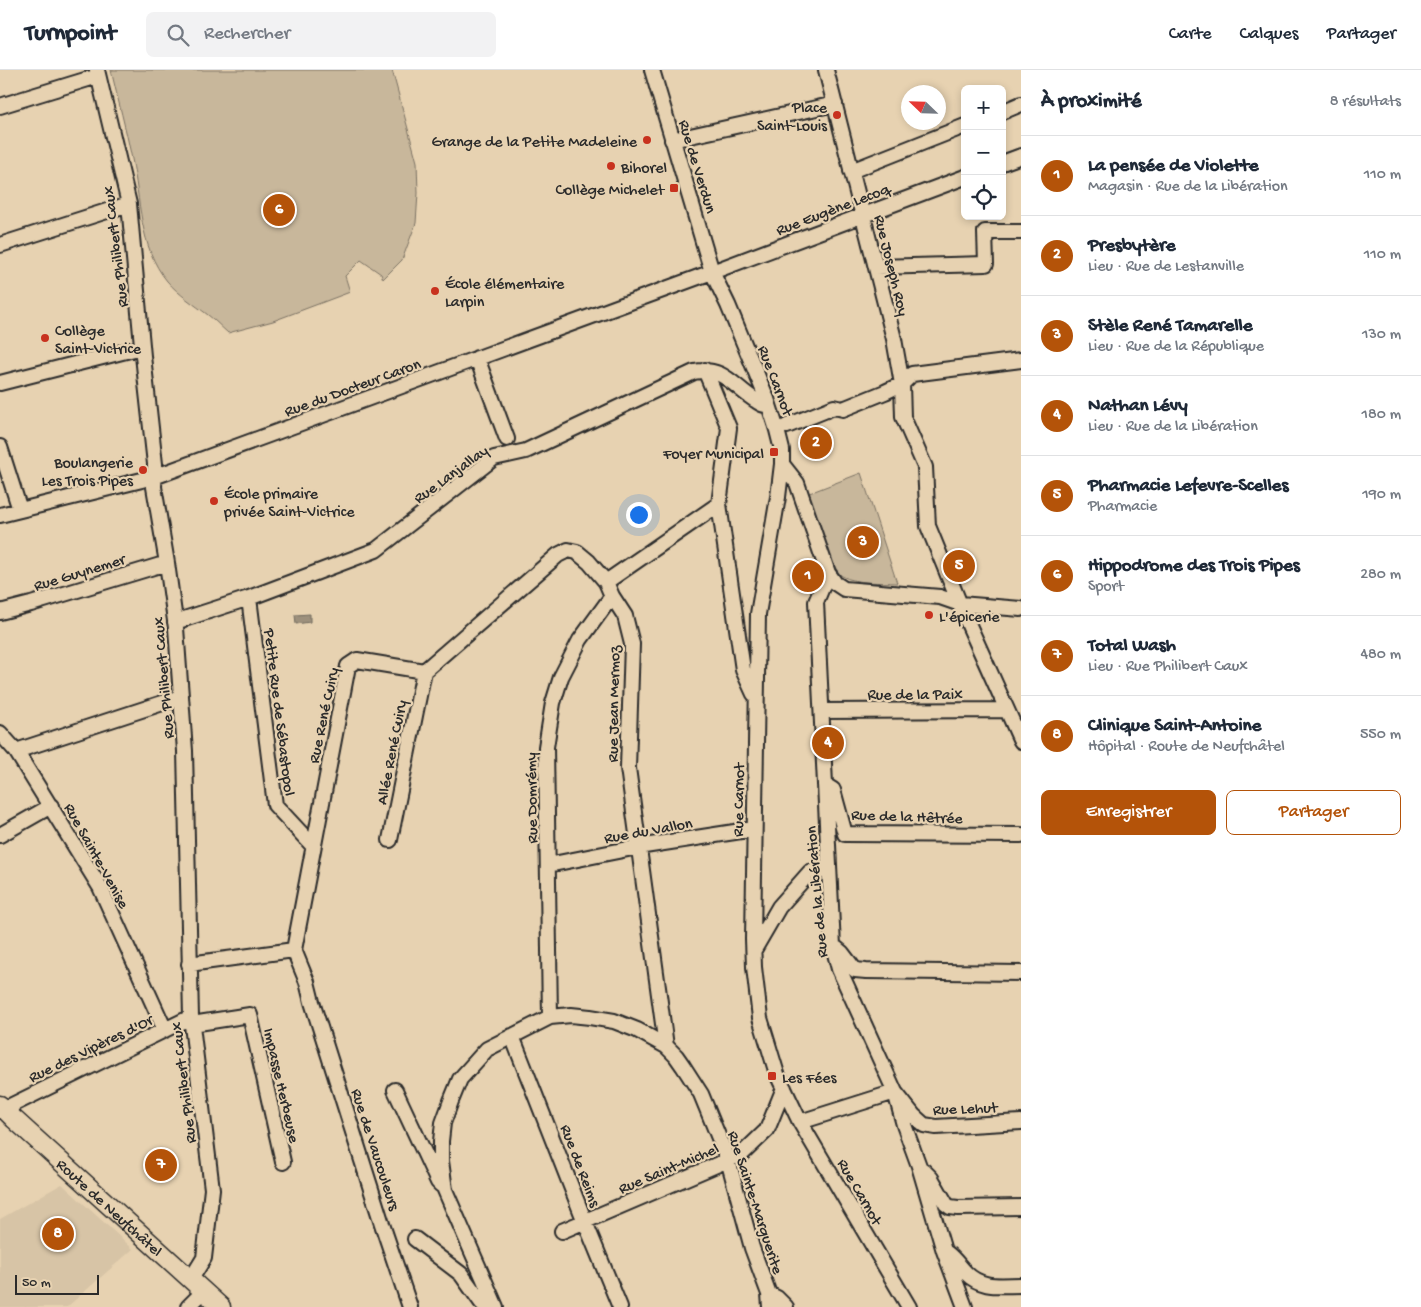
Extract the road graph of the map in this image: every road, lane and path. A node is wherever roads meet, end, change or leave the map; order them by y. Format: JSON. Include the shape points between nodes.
{"nodes":[{"id":1,"x":652,"y":70,"type":"edge"},
{"id":2,"x":826,"y":70,"type":"edge"},
{"id":3,"x":97,"y":73,"type":"edge"},
{"id":4,"x":834,"y":104,"type":"junction"},
{"id":5,"x":1021,"y":104,"type":"edge"},
{"id":6,"x":0,"y":106,"type":"edge"},
{"id":7,"x":1006,"y":110,"type":"edge"},
{"id":8,"x":961,"y":128,"type":"edge"},
{"id":9,"x":672,"y":140,"type":"junction"},
{"id":10,"x":1021,"y":156,"type":"edge"},
{"id":11,"x":1006,"y":162,"type":"edge"},
{"id":12,"x":852,"y":171,"type":"junction"},
{"id":13,"x":961,"y":178,"type":"edge"},
{"id":14,"x":129,"y":204,"type":"junction"},
{"id":15,"x":862,"y":215,"type":"junction"},
{"id":16,"x":1021,"y":232,"type":"edge"},
{"id":17,"x":0,"y":245,"type":"edge"},
{"id":18,"x":876,"y":267,"type":"junction"},
{"id":19,"x":712,"y":272,"type":"junction"},
{"id":20,"x":142,"y":346,"type":"junction"},
{"id":21,"x":477,"y":358,"type":"junction"},
{"id":22,"x":1021,"y":360,"type":"edge"},
{"id":23,"x":705,"y":370,"type":"junction"},
{"id":24,"x":0,"y":383,"type":"edge"},
{"id":25,"x":902,"y":384,"type":"junction"},
{"id":26,"x":769,"y":405,"type":"junction"},
{"id":27,"x":787,"y":426,"type":"dead end"},
{"id":28,"x":507,"y":439,"type":"dead end"},
{"id":29,"x":0,"y":447,"type":"edge"},
{"id":30,"x":782,"y":464,"type":"junction"},
{"id":31,"x":154,"y":477,"type":"junction"},
{"id":32,"x":719,"y":504,"type":"junction"},
{"id":33,"x":20,"y":510,"type":"junction"},
{"id":34,"x":0,"y":515,"type":"edge"},
{"id":35,"x":167,"y":562,"type":"junction"},
{"id":36,"x":828,"y":573,"type":"junction"},
{"id":37,"x":606,"y":582,"type":"junction"},
{"id":38,"x":612,"y":596,"type":"junction"},
{"id":39,"x":249,"y":598,"type":"junction"},
{"id":40,"x":960,"y":604,"type":"junction"},
{"id":41,"x":1021,"y":609,"type":"edge"},
{"id":42,"x":0,"y":612,"type":"edge"},
{"id":43,"x":176,"y":622,"type":"junction"},
{"id":44,"x":424,"y":671,"type":"junction"},
{"id":45,"x":181,"y":697,"type":"junction"},
{"id":46,"x":756,"y":699,"type":"junction"},
{"id":47,"x":823,"y":710,"type":"junction"},
{"id":48,"x":1007,"y":710,"type":"junction"},
{"id":49,"x":0,"y":733,"type":"edge"},
{"id":50,"x":1021,"y":741,"type":"edge"},
{"id":51,"x":16,"y":751,"type":"junction"},
{"id":52,"x":826,"y":786,"type":"junction"},
{"id":53,"x":51,"y":806,"type":"junction"},
{"id":54,"x":754,"y":829,"type":"junction"},
{"id":55,"x":0,"y":835,"type":"edge"},
{"id":56,"x":1021,"y":835,"type":"edge"},
{"id":57,"x":390,"y":840,"type":"dead end"},
{"id":58,"x":312,"y":846,"type":"junction"},
{"id":59,"x":638,"y":847,"type":"junction"},
{"id":60,"x":548,"y":865,"type":"junction"},
{"id":61,"x":829,"y":869,"type":"junction"},
{"id":62,"x":833,"y":946,"type":"junction"},
{"id":63,"x":294,"y":950,"type":"junction"},
{"id":64,"x":754,"y":950,"type":"junction"},
{"id":65,"x":189,"y":964,"type":"junction"},
{"id":66,"x":1021,"y":973,"type":"edge"},
{"id":67,"x":550,"y":1017,"type":"junction"},
{"id":68,"x":192,"y":1020,"type":"junction"},
{"id":69,"x":165,"y":1030,"type":"junction"},
{"id":70,"x":512,"y":1036,"type":"junction"},
{"id":71,"x":666,"y":1046,"type":"junction"},
{"id":72,"x":784,"y":1088,"type":"junction"},
{"id":73,"x":395,"y":1090,"type":"dead end"},
{"id":74,"x":895,"y":1092,"type":"junction"},
{"id":75,"x":1,"y":1108,"type":"edge"},
{"id":76,"x":800,"y":1122,"type":"junction"},
{"id":77,"x":1021,"y":1122,"type":"edge"},
{"id":78,"x":728,"y":1160,"type":"junction"},
{"id":79,"x":283,"y":1162,"type":"dead end"},
{"id":80,"x":919,"y":1166,"type":"junction"},
{"id":81,"x":445,"y":1190,"type":"junction"},
{"id":82,"x":1021,"y":1207,"type":"edge"},
{"id":83,"x":585,"y":1222,"type":"junction"},
{"id":84,"x":562,"y":1231,"type":"dead end"},
{"id":85,"x":415,"y":1239,"type":"dead end"},
{"id":86,"x":944,"y":1251,"type":"junction"},
{"id":87,"x":198,"y":1285,"type":"junction"},
{"id":88,"x":1021,"y":1285,"type":"edge"},
{"id":89,"x":958,"y":1290,"type":"junction"},
{"id":90,"x":769,"y":1301,"type":"edge"},
{"id":91,"x":188,"y":1307,"type":"edge"},
{"id":92,"x":221,"y":1307,"type":"edge"},
{"id":93,"x":410,"y":1307,"type":"edge"},
{"id":94,"x":486,"y":1307,"type":"edge"},
{"id":95,"x":496,"y":1307,"type":"edge"},
{"id":96,"x":620,"y":1307,"type":"edge"},
{"id":97,"x":786,"y":1307,"type":"edge"},
{"id":98,"x":909,"y":1307,"type":"edge"},
{"id":99,"x":965,"y":1307,"type":"edge"},
{"id":100,"x":976,"y":1307,"type":"edge"}],
"edges":[{"from":1,"to":9,"type":"street","name":"Rue de Verdun"},
{"from":2,"to":4,"type":"street","name":"Rue Joseph Roy"},
{"from":3,"to":6,"type":"street"},
{"from":3,"to":14,"type":"street","name":"Rue Philibert Caux"},
{"from":4,"to":9,"type":"street"},
{"from":4,"to":12,"type":"street","name":"Rue Joseph Roy"},
{"from":5,"to":7,"type":"street"},
{"from":8,"to":12,"type":"street"},
{"from":9,"to":19,"type":"street","name":"Rue de Verdun"},
{"from":10,"to":11,"type":"street"},
{"from":12,"to":15,"type":"street","name":"Rue Joseph Roy"},
{"from":13,"to":15,"type":"street","name":"Rue Eugène Lecoq"},
{"from":14,"to":17,"type":"street"},
{"from":14,"to":20,"type":"street","name":"Rue Philibert Caux"},
{"from":15,"to":18,"type":"street","name":"Rue Joseph Roy"},
{"from":15,"to":19,"type":"street","name":"Rue Eugène Lecoq"},
{"from":16,"to":18,"type":"street","via":[[986,232],[986,264]]},
{"from":18,"to":25,"type":"street","name":"Rue Joseph Roy"},
{"from":19,"to":21,"type":"street","name":"Rue du Docteur Caron"},
{"from":19,"to":26,"type":"street","name":"Rue Carnot"},
{"from":20,"to":24,"type":"street"},
{"from":20,"to":31,"type":"street","name":"Rue Philibert Caux"},
{"from":21,"to":28,"type":"street"},
{"from":21,"to":31,"type":"street","name":"Rue du Docteur Caron"},
{"from":22,"to":25,"type":"street","via":[[912,374]]},
{"from":23,"to":26,"type":"street","via":[[725,377],[764,406]]},
{"from":23,"to":32,"type":"street","via":[[729,428]]},
{"from":23,"to":39,"type":"street","name":"Rue Lanjallay","via":[[694,372],[526,452],[494,458],[376,550]]},
{"from":25,"to":27,"type":"street","via":[[843,409],[834,407]]},
{"from":25,"to":40,"type":"street","name":"Rue Joseph Roy","via":[[903,417],[925,467],[928,526]]},
{"from":26,"to":30,"type":"street","name":"Rue Carnot","via":[[782,450]]},
{"from":29,"to":33,"type":"street"},
{"from":30,"to":36,"type":"street","via":[[797,483]]},
{"from":30,"to":46,"type":"street","name":"Rue Carnot","via":[[758,614]]},
{"from":31,"to":33,"type":"street","name":"Rue du Docteur Caron"},
{"from":31,"to":35,"type":"street","name":"Rue Philibert Caux"},
{"from":32,"to":37,"type":"street"},
{"from":32,"to":46,"type":"street","via":[[743,670]]},
{"from":33,"to":34,"type":"street","name":"Rue du Docteur Caron"},
{"from":35,"to":42,"type":"street","name":"Rue Guynemer"},
{"from":35,"to":43,"type":"street","name":"Rue Philibert Caux"},
{"from":36,"to":40,"type":"street","via":[[844,589],[940,597]]},
{"from":36,"to":47,"type":"street","name":"Rue de la Libération","via":[[816,602]]},
{"from":37,"to":38,"type":"street","name":"Rue Jean Mermoz"},
{"from":37,"to":44,"type":"street","via":[[589,562],[577,552],[568,550],[558,555]]},
{"from":38,"to":59,"type":"street","name":"Rue Jean Mermoz","via":[[624,616],[632,644],[628,768]]},
{"from":38,"to":60,"type":"street","name":"Rue Domrémy","via":[[580,640],[561,677],[553,703],[546,747]]},
{"from":39,"to":43,"type":"street","name":"Rue Lanjallay"},
{"from":39,"to":58,"type":"street","name":"Petite Rue de Sébastopol","via":[[275,805]]},
{"from":40,"to":41,"type":"street"},
{"from":40,"to":48,"type":"street"},
{"from":43,"to":45,"type":"street","name":"Rue Philibert Caux"},
{"from":44,"to":57,"type":"street","name":"Allée René Cuiry"},
{"from":44,"to":58,"type":"street","name":"Rue René Cuiry","via":[[357,660],[348,666]]},
{"from":45,"to":51,"type":"street"},
{"from":45,"to":65,"type":"street","name":"Rue Philibert Caux"},
{"from":46,"to":54,"type":"street","name":"Rue Carnot"},
{"from":47,"to":48,"type":"street","name":"Rue de la Paix"},
{"from":47,"to":52,"type":"street","name":"Rue de la Libération"},
{"from":48,"to":50,"type":"street"},
{"from":49,"to":51,"type":"street","name":"Rue Sainte-Venise"},
{"from":51,"to":53,"type":"street","name":"Rue Sainte-Venise"},
{"from":52,"to":56,"type":"street","name":"Rue de la Hêtrée","via":[[834,790],[845,834]]},
{"from":52,"to":61,"type":"street","name":"Rue de la Libération"},
{"from":53,"to":55,"type":"street"},
{"from":53,"to":69,"type":"street","name":"Rue Sainte-Venise","via":[[100,887]]},
{"from":54,"to":59,"type":"street","name":"Rue du Vallon"},
{"from":54,"to":64,"type":"street","name":"Rue Carnot"},
{"from":58,"to":63,"type":"street","name":"Rue René Cuiry"},
{"from":59,"to":60,"type":"street","name":"Rue du Vallon"},
{"from":59,"to":71,"type":"street","name":"Rue Jean Mermoz"},
{"from":60,"to":67,"type":"street","name":"Rue Domrémy"},
{"from":61,"to":62,"type":"street","name":"Rue de la Libération"},
{"from":61,"to":64,"type":"street","via":[[810,872],[779,907]]},
{"from":62,"to":66,"type":"street","via":[[855,970]]},
{"from":62,"to":74,"type":"street","name":"Rue de la Libération","via":[[839,969]]},
{"from":63,"to":65,"type":"street"},
{"from":63,"to":93,"type":"street","name":"Rue de Vaucouleurs"},
{"from":64,"to":72,"type":"street","name":"Rue Carnot","via":[[760,1018]]},
{"from":65,"to":68,"type":"street","name":"Rue Philibert Caux"},
{"from":67,"to":70,"type":"street","name":"Rue Sainte-Marguerite"},
{"from":67,"to":71,"type":"street","name":"Rue Sainte-Marguerite","via":[[571,1015],[614,1022]]},
{"from":68,"to":69,"type":"street","name":"Rue des Vipères d'Or"},
{"from":68,"to":79,"type":"street","name":"Impasse Herbeuse","via":[[250,1015]]},
{"from":68,"to":87,"type":"street","name":"Rue Philibert Caux","via":[[212,1189]]},
{"from":69,"to":75,"type":"street","name":"Rue des Vipères d'Or"},
{"from":70,"to":81,"type":"street","name":"Rue Sainte-Marguerite","via":[[487,1049],[460,1079],[443,1123],[440,1141]]},
{"from":70,"to":83,"type":"street","name":"Rue de Reims"},
{"from":71,"to":78,"type":"street","name":"Rue Sainte-Marguerite","via":[[701,1094]]},
{"from":72,"to":76,"type":"street","name":"Rue Carnot"},
{"from":72,"to":78,"type":"street","name":"Rue Saint-Michel","via":[[767,1130],[742,1154]]},
{"from":73,"to":81,"type":"street","via":[[438,1182]]},
{"from":74,"to":76,"type":"street"},
{"from":74,"to":77,"type":"street","name":"Rue Lehut","via":[[924,1125]]},
{"from":74,"to":80,"type":"street","name":"Rue de la Libération"},
{"from":75,"to":87,"type":"main road","name":"Route de Neufchâtel"},
{"from":76,"to":98,"type":"street","name":"Rue Carnot"},
{"from":78,"to":83,"type":"street","name":"Rue Saint-Michel"},
{"from":78,"to":90,"type":"street","name":"Rue Sainte-Marguerite"},
{"from":80,"to":82,"type":"street","via":[[950,1207]]},
{"from":80,"to":86,"type":"street","name":"Rue de la Libération"},
{"from":81,"to":95,"type":"street"},
{"from":83,"to":84,"type":"street","name":"Rue Saint-Michel"},
{"from":83,"to":96,"type":"street","name":"Rue de Reims"},
{"from":85,"to":94,"type":"street","via":[[461,1274]]},
{"from":86,"to":88,"type":"street","via":[[974,1281],[984,1285]]},
{"from":86,"to":89,"type":"street","name":"Rue de la Libération"},
{"from":87,"to":91,"type":"street","name":"Rue Philibert Caux"},
{"from":87,"to":92,"type":"main road","name":"Route de Neufchâtel"},
{"from":89,"to":99,"type":"street","name":"Rue de la Libération"},
{"from":89,"to":100,"type":"street"},
{"from":90,"to":97,"type":"street","via":[[777,1298]]}]}
